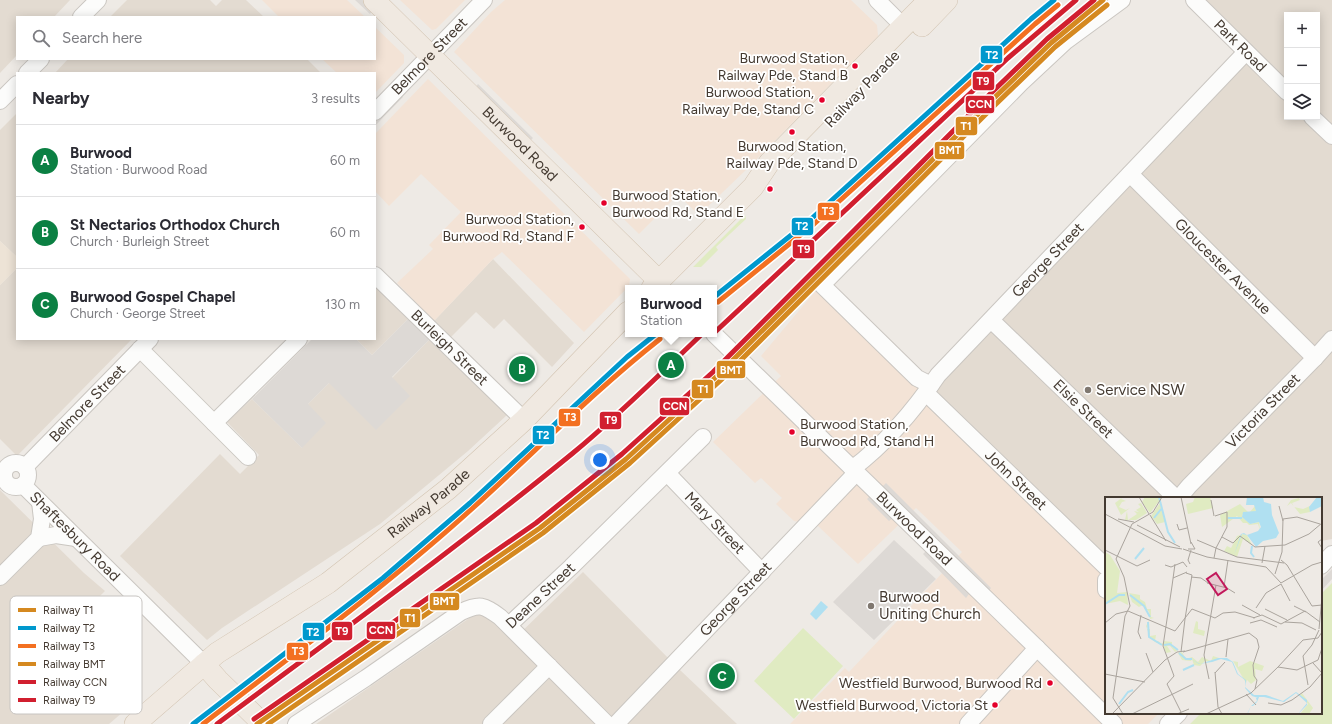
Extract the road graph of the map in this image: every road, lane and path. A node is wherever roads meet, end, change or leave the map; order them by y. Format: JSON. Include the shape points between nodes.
{"nodes":[{"id":1,"x":98,"y":0,"type":"edge"},
{"id":2,"x":374,"y":0,"type":"edge"},
{"id":3,"x":484,"y":0,"type":"edge"},
{"id":4,"x":877,"y":0,"type":"edge"},
{"id":5,"x":929,"y":0,"type":"edge"},
{"id":6,"x":947,"y":0,"type":"edge"},
{"id":7,"x":1122,"y":0,"type":"edge"},
{"id":8,"x":1194,"y":0,"type":"edge"},
{"id":9,"x":82,"y":16,"type":"edge"},
{"id":10,"x":903,"y":26,"type":"junction"},
{"id":11,"x":1246,"y":52,"type":"junction"},
{"id":12,"x":430,"y":55,"type":"junction"},
{"id":13,"x":40,"y":60,"type":"edge"},
{"id":14,"x":28,"y":72,"type":"edge"},
{"id":15,"x":16,"y":85,"type":"edge"},
{"id":16,"x":1284,"y":89,"type":"edge"},
{"id":17,"x":0,"y":101,"type":"edge"},
{"id":18,"x":376,"y":111,"type":"edge"},
{"id":19,"x":1315,"y":120,"type":"edge"},
{"id":20,"x":1332,"y":136,"type":"edge"},
{"id":21,"x":1130,"y":174,"type":"junction"},
{"id":22,"x":753,"y":187,"type":"junction"},
{"id":23,"x":376,"y":276,"type":"edge"},
{"id":24,"x":658,"y":285,"type":"edge"},
{"id":25,"x":660,"y":285,"type":"edge"},
{"id":26,"x":625,"y":315,"type":"edge"},
{"id":27,"x":991,"y":320,"type":"junction"},
{"id":28,"x":717,"y":337,"type":"edge"},
{"id":29,"x":1332,"y":339,"type":"edge"},
{"id":30,"x":298,"y":340,"type":"edge"},
{"id":31,"x":145,"y":344,"type":"edge"},
{"id":32,"x":1315,"y":358,"type":"junction"},
{"id":33,"x":929,"y":389,"type":"junction"},
{"id":34,"x":524,"y":420,"type":"junction"},
{"id":35,"x":214,"y":423,"type":"junction"},
{"id":36,"x":703,"y":437,"type":"dead end"},
{"id":37,"x":248,"y":457,"type":"dead end"},
{"id":38,"x":4,"y":464,"type":"edge"},
{"id":39,"x":25,"y":468,"type":"junction"},
{"id":40,"x":854,"y":471,"type":"junction"},
{"id":41,"x":667,"y":473,"type":"junction"},
{"id":42,"x":23,"y":485,"type":"junction"},
{"id":43,"x":1175,"y":497,"type":"edge"},
{"id":44,"x":1180,"y":497,"type":"edge"},
{"id":45,"x":40,"y":502,"type":"junction"},
{"id":46,"x":39,"y":538,"type":"junction"},
{"id":47,"x":76,"y":538,"type":"junction"},
{"id":48,"x":1332,"y":554,"type":"edge"},
{"id":49,"x":1322,"y":565,"type":"edge"},
{"id":50,"x":1105,"y":566,"type":"edge"},
{"id":51,"x":762,"y":572,"type":"junction"},
{"id":52,"x":0,"y":577,"type":"edge"},
{"id":53,"x":135,"y":596,"type":"edge"},
{"id":54,"x":142,"y":603,"type":"edge"},
{"id":55,"x":509,"y":625,"type":"junction"},
{"id":56,"x":1037,"y":648,"type":"junction"},
{"id":57,"x":204,"y":664,"type":"junction"},
{"id":58,"x":550,"y":666,"type":"junction"},
{"id":59,"x":1178,"y":714,"type":"edge"},
{"id":60,"x":135,"y":724,"type":"edge"},
{"id":61,"x":263,"y":724,"type":"edge"},
{"id":62,"x":296,"y":724,"type":"edge"},
{"id":63,"x":491,"y":724,"type":"edge"},
{"id":64,"x":607,"y":724,"type":"edge"},
{"id":65,"x":616,"y":724,"type":"edge"},
{"id":66,"x":968,"y":724,"type":"edge"},
{"id":67,"x":1114,"y":724,"type":"edge"},
{"id":68,"x":1168,"y":724,"type":"edge"}],
"edges":[{"from":1,"to":9,"type":"street"},
{"from":2,"to":12,"type":"main road","name":"Burwood Road"},
{"from":3,"to":12,"type":"street","name":"Belmore Street"},
{"from":4,"to":10,"type":"street"},
{"from":5,"to":10,"type":"main road","name":"Railway Parade"},
{"from":6,"to":22,"type":"main road","name":"Railway Parade","via":[[779,173]]},
{"from":7,"to":33,"type":"street","name":"John Street","via":[[1066,41],[1021,83],[822,285]]},
{"from":8,"to":11,"type":"street","name":"Park Road"},
{"from":10,"to":22,"type":"main road","name":"Railway Parade","via":[[769,163]]},
{"from":11,"to":16,"type":"street","name":"Park Road"},
{"from":11,"to":21,"type":"street","name":"George Street"},
{"from":12,"to":18,"type":"street","name":"Belmore Street"},
{"from":12,"to":24,"type":"main road","name":"Burwood Road"},
{"from":13,"to":14,"type":"street"},
{"from":15,"to":17,"type":"street"},
{"from":19,"to":20,"type":"street"},
{"from":21,"to":27,"type":"street","name":"George Street"},
{"from":21,"to":32,"type":"street","name":"Gloucester Avenue"},
{"from":22,"to":25,"type":"main road","name":"Railway Parade"},
{"from":23,"to":34,"type":"street","name":"Burleigh Street"},
{"from":26,"to":34,"type":"main road","name":"Railway Parade"},
{"from":27,"to":33,"type":"street","name":"George Street","via":[[938,375]]},
{"from":27,"to":43,"type":"street","name":"Elsie Street"},
{"from":28,"to":40,"type":"street","name":"Burwood Road"},
{"from":29,"to":32,"type":"street","name":"Victoria Street"},
{"from":30,"to":35,"type":"street"},
{"from":31,"to":35,"type":"street"},
{"from":31,"to":39,"type":"street","name":"Belmore Street"},
{"from":32,"to":44,"type":"street","name":"Victoria Street"},
{"from":33,"to":40,"type":"street","name":"George Street"},
{"from":33,"to":50,"type":"street","name":"John Street"},
{"from":34,"to":57,"type":"main road","name":"Railway Parade","via":[[448,489],[344,571]]},
{"from":35,"to":37,"type":"street"},
{"from":36,"to":41,"type":"street","name":"Deane Street"},
{"from":38,"to":39,"type":"street","via":[[20,464]]},
{"from":38,"to":42,"type":"street","via":[[5,479],[8,483],[14,487]]},
{"from":39,"to":42,"type":"street","via":[[28,478]]},
{"from":40,"to":51,"type":"street","name":"George Street"},
{"from":40,"to":56,"type":"street","name":"Burwood Road"},
{"from":41,"to":51,"type":"street","name":"Mary Street"},
{"from":41,"to":55,"type":"street","name":"Deane Street"},
{"from":42,"to":45,"type":"street","name":"Shaftesbury Road"},
{"from":45,"to":46,"type":"street","via":[[42,519]]},
{"from":45,"to":47,"type":"street","name":"Shaftesbury Road"},
{"from":46,"to":47,"type":"street","via":[[56,535]]},
{"from":46,"to":52,"type":"street"},
{"from":47,"to":53,"type":"street","name":"Shaftesbury Road"},
{"from":48,"to":49,"type":"street"},
{"from":51,"to":65,"type":"street","name":"George Street"},
{"from":54,"to":57,"type":"street","name":"Shaftesbury Road"},
{"from":55,"to":58,"type":"street"},
{"from":55,"to":62,"type":"street","name":"Deane Street","via":[[491,610],[473,606]]},
{"from":56,"to":66,"type":"street"},
{"from":56,"to":67,"type":"street","name":"Burwood Road"},
{"from":57,"to":60,"type":"main road","name":"Railway Parade"},
{"from":57,"to":61,"type":"main road","name":"Shaftesbury Road"},
{"from":58,"to":63,"type":"street"},
{"from":58,"to":64,"type":"street"},
{"from":59,"to":68,"type":"street"}]}
